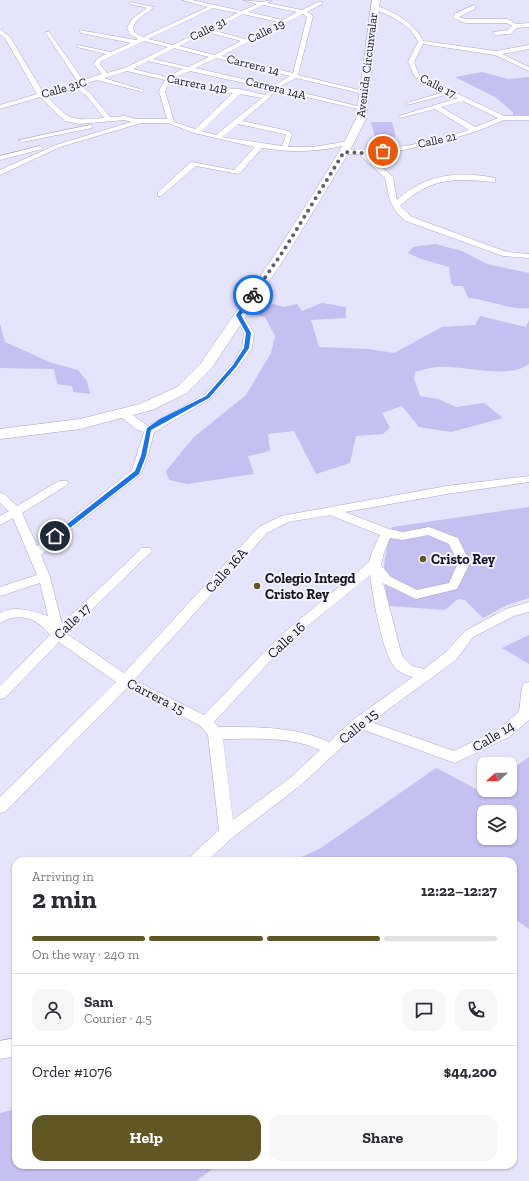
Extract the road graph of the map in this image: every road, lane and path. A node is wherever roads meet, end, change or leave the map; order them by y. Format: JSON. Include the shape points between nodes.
{"nodes":[{"id":1,"x":246,"y":0,"type":"edge"},
{"id":2,"x":269,"y":0,"type":"edge"},
{"id":3,"x":312,"y":0,"type":"edge"},
{"id":4,"x":195,"y":1,"type":"edge"},
{"id":5,"x":374,"y":2,"type":"edge"},
{"id":6,"x":132,"y":3,"type":"dead end"},
{"id":7,"x":184,"y":3,"type":"edge"},
{"id":8,"x":262,"y":3,"type":"junction"},
{"id":9,"x":213,"y":6,"type":"junction"},
{"id":10,"x":474,"y":7,"type":"dead end"},
{"id":11,"x":243,"y":12,"type":"junction"},
{"id":12,"x":304,"y":12,"type":"junction"},
{"id":13,"x":190,"y":17,"type":"junction"},
{"id":14,"x":198,"y":18,"type":"dead end"},
{"id":15,"x":212,"y":22,"type":"dead end"},
{"id":16,"x":285,"y":22,"type":"junction"},
{"id":17,"x":219,"y":24,"type":"junction"},
{"id":18,"x":529,"y":25,"type":"edge"},
{"id":19,"x":515,"y":26,"type":"junction"},
{"id":20,"x":205,"y":30,"type":"junction"},
{"id":21,"x":0,"y":31,"type":"edge"},
{"id":22,"x":81,"y":31,"type":"dead end"},
{"id":23,"x":47,"y":33,"type":"dead end"},
{"id":24,"x":494,"y":33,"type":"dead end"},
{"id":25,"x":7,"y":37,"type":"junction"},
{"id":26,"x":0,"y":39,"type":"edge"},
{"id":27,"x":142,"y":39,"type":"junction"},
{"id":28,"x":247,"y":40,"type":"junction"},
{"id":29,"x":136,"y":42,"type":"junction"},
{"id":30,"x":420,"y":42,"type":"junction"},
{"id":31,"x":79,"y":46,"type":"dead end"},
{"id":32,"x":173,"y":46,"type":"junction"},
{"id":33,"x":529,"y":47,"type":"edge"},
{"id":34,"x":112,"y":54,"type":"junction"},
{"id":35,"x":496,"y":54,"type":"junction"},
{"id":36,"x":216,"y":56,"type":"junction"},
{"id":37,"x":147,"y":59,"type":"junction"},
{"id":38,"x":529,"y":64,"type":"edge"},
{"id":39,"x":521,"y":65,"type":"junction"},
{"id":40,"x":254,"y":66,"type":"junction"},
{"id":41,"x":191,"y":67,"type":"junction"},
{"id":42,"x":128,"y":69,"type":"junction"},
{"id":43,"x":529,"y":69,"type":"edge"},
{"id":44,"x":238,"y":74,"type":"junction"},
{"id":45,"x":106,"y":76,"type":"junction"},
{"id":46,"x":295,"y":76,"type":"junction"},
{"id":47,"x":98,"y":78,"type":"junction"},
{"id":48,"x":169,"y":78,"type":"junction"},
{"id":49,"x":79,"y":84,"type":"junction"},
{"id":50,"x":275,"y":87,"type":"junction"},
{"id":51,"x":141,"y":91,"type":"dead end"},
{"id":52,"x":239,"y":91,"type":"junction"},
{"id":53,"x":364,"y":92,"type":"junction"},
{"id":54,"x":450,"y":92,"type":"junction"},
{"id":55,"x":41,"y":95,"type":"junction"},
{"id":56,"x":267,"y":98,"type":"junction"},
{"id":57,"x":463,"y":99,"type":"junction"},
{"id":58,"x":409,"y":104,"type":"dead end"},
{"id":59,"x":0,"y":106,"type":"edge"},
{"id":60,"x":362,"y":108,"type":"junction"},
{"id":61,"x":436,"y":108,"type":"junction"},
{"id":62,"x":401,"y":117,"type":"dead end"},
{"id":63,"x":503,"y":118,"type":"junction"},
{"id":64,"x":529,"y":118,"type":"edge"},
{"id":65,"x":108,"y":119,"type":"junction"},
{"id":66,"x":139,"y":121,"type":"junction"},
{"id":67,"x":171,"y":122,"type":"junction"},
{"id":68,"x":236,"y":122,"type":"junction"},
{"id":69,"x":475,"y":130,"type":"junction"},
{"id":70,"x":196,"y":132,"type":"junction"},
{"id":71,"x":218,"y":137,"type":"junction"},
{"id":72,"x":22,"y":140,"type":"dead end"},
{"id":73,"x":72,"y":141,"type":"junction"},
{"id":74,"x":260,"y":145,"type":"junction"},
{"id":75,"x":346,"y":148,"type":"junction"},
{"id":76,"x":284,"y":149,"type":"junction"},
{"id":77,"x":362,"y":153,"type":"junction"},
{"id":78,"x":0,"y":158,"type":"edge"},
{"id":79,"x":0,"y":173,"type":"edge"},
{"id":80,"x":492,"y":180,"type":"dead end"},
{"id":81,"x":161,"y":194,"type":"dead end"},
{"id":82,"x":396,"y":205,"type":"junction"},
{"id":83,"x":529,"y":256,"type":"edge"},
{"id":84,"x":238,"y":315,"type":"junction"},
{"id":85,"x":124,"y":414,"type":"junction"},
{"id":86,"x":149,"y":430,"type":"junction"},
{"id":87,"x":0,"y":434,"type":"edge"},
{"id":88,"x":529,"y":479,"type":"edge"},
{"id":89,"x":63,"y":483,"type":"dead end"},
{"id":90,"x":0,"y":497,"type":"edge"},
{"id":91,"x":332,"y":510,"type":"junction"},
{"id":92,"x":16,"y":511,"type":"junction"},
{"id":93,"x":0,"y":521,"type":"edge"},
{"id":94,"x":387,"y":533,"type":"junction"},
{"id":95,"x":146,"y":551,"type":"dead end"},
{"id":96,"x":35,"y":554,"type":"junction"},
{"id":97,"x":374,"y":565,"type":"junction"},
{"id":98,"x":44,"y":577,"type":"junction"},
{"id":99,"x":0,"y":592,"type":"edge"},
{"id":100,"x":529,"y":607,"type":"edge"},
{"id":101,"x":5,"y":616,"type":"edge"},
{"id":102,"x":58,"y":635,"type":"junction"},
{"id":103,"x":425,"y":674,"type":"junction"},
{"id":104,"x":125,"y":681,"type":"junction"},
{"id":105,"x":529,"y":687,"type":"edge"},
{"id":106,"x":0,"y":694,"type":"edge"},
{"id":107,"x":206,"y":722,"type":"junction"},
{"id":108,"x":358,"y":723,"type":"junction"},
{"id":109,"x":215,"y":733,"type":"junction"},
{"id":110,"x":331,"y":749,"type":"junction"},
{"id":111,"x":0,"y":807,"type":"edge"},
{"id":112,"x":227,"y":833,"type":"junction"},
{"id":113,"x":200,"y":857,"type":"edge"},
{"id":114,"x":12,"y":1048,"type":"edge"},
{"id":115,"x":0,"y":1050,"type":"edge"}],
"edges":[{"from":1,"to":8,"type":"street"},
{"from":2,"to":8,"type":"street","name":"Calle 31"},
{"from":3,"to":12,"type":"street","name":"Calle 19","via":[[320,3]]},
{"from":4,"to":7,"type":"street"},
{"from":4,"to":9,"type":"street"},
{"from":5,"to":30,"type":"street","via":[[410,26],[418,35]]},
{"from":5,"to":53,"type":"main road","name":"Avenida Circunvalar"},
{"from":6,"to":27,"type":"street","via":[[151,7],[134,20],[130,28],[132,33]]},
{"from":8,"to":11,"type":"street","name":"Calle 31"},
{"from":8,"to":12,"type":"street"},
{"from":9,"to":11,"type":"street"},
{"from":9,"to":13,"type":"street"},
{"from":10,"to":19,"type":"street","via":[[456,15],[456,18],[508,22]]},
{"from":11,"to":16,"type":"street"},
{"from":11,"to":17,"type":"street","name":"Calle 31"},
{"from":12,"to":16,"type":"street","name":"Calle 19"},
{"from":12,"to":46,"type":"street","via":[[310,16]]},
{"from":13,"to":14,"type":"street"},
{"from":13,"to":27,"type":"street"},
{"from":15,"to":17,"type":"street"},
{"from":16,"to":28,"type":"street","name":"Calle 19"},
{"from":17,"to":20,"type":"street","name":"Calle 31"},
{"from":18,"to":19,"type":"street"},
{"from":19,"to":24,"type":"street","via":[[510,32]]},
{"from":20,"to":28,"type":"street"},
{"from":20,"to":32,"type":"street","name":"Calle 31"},
{"from":21,"to":25,"type":"street"},
{"from":22,"to":29,"type":"street"},
{"from":23,"to":49,"type":"street"},
{"from":25,"to":26,"type":"street"},
{"from":25,"to":55,"type":"street"},
{"from":27,"to":29,"type":"street"},
{"from":27,"to":32,"type":"street","name":"Carrera 14"},
{"from":28,"to":36,"type":"street","name":"Calle 19"},
{"from":29,"to":34,"type":"street"},
{"from":30,"to":35,"type":"street"},
{"from":30,"to":54,"type":"street","name":"Calle 17","via":[[411,58],[412,68],[417,76]]},
{"from":31,"to":34,"type":"street"},
{"from":32,"to":36,"type":"street","name":"Carrera 14"},
{"from":32,"to":37,"type":"street","name":"Calle 31"},
{"from":33,"to":35,"type":"street"},
{"from":34,"to":45,"type":"street","via":[[99,60],[97,64]]},
{"from":35,"to":39,"type":"street"},
{"from":36,"to":40,"type":"street","name":"Carrera 14"},
{"from":36,"to":41,"type":"street","name":"Calle 19"},
{"from":37,"to":41,"type":"street","name":"Carrera 14A"},
{"from":37,"to":42,"type":"street","name":"Calle 31"},
{"from":38,"to":39,"type":"street"},
{"from":39,"to":43,"type":"street"},
{"from":40,"to":44,"type":"street"},
{"from":40,"to":46,"type":"street","name":"Carrera 14"},
{"from":41,"to":44,"type":"street","name":"Carrera 14A"},
{"from":41,"to":48,"type":"street","name":"Calle 19"},
{"from":42,"to":45,"type":"street","name":"Calle 31C"},
{"from":42,"to":48,"type":"street","name":"Carrera 14B"},
{"from":44,"to":50,"type":"street","name":"Carrera 14A"},
{"from":45,"to":47,"type":"street","name":"Calle 31C"},
{"from":46,"to":50,"type":"street"},
{"from":46,"to":53,"type":"street","name":"Carrera 14"},
{"from":47,"to":49,"type":"street","name":"Calle 31C"},
{"from":47,"to":51,"type":"street"},
{"from":48,"to":52,"type":"street","name":"Carrera 14B","via":[[210,89]]},
{"from":48,"to":67,"type":"street","via":[[162,91]]},
{"from":49,"to":55,"type":"street","name":"Calle 31C"},
{"from":49,"to":65,"type":"street"},
{"from":50,"to":56,"type":"street"},
{"from":50,"to":60,"type":"street","name":"Carrera 14A"},
{"from":52,"to":56,"type":"street","name":"Carrera 14B"},
{"from":52,"to":70,"type":"street"},
{"from":53,"to":60,"type":"main road","name":"Avenida Circunvalar"},
{"from":54,"to":57,"type":"street","name":"Calle 17"},
{"from":54,"to":58,"type":"street"},
{"from":55,"to":59,"type":"street","name":"Calle 31C"},
{"from":55,"to":65,"type":"street","via":[[67,120],[79,122]]},
{"from":56,"to":68,"type":"street"},
{"from":57,"to":61,"type":"street"},
{"from":57,"to":63,"type":"street","name":"Calle 17"},
{"from":60,"to":75,"type":"main road","name":"Avenida Circunvalar","via":[[361,119]]},
{"from":61,"to":62,"type":"street"},
{"from":61,"to":69,"type":"street"},
{"from":63,"to":64,"type":"street","name":"Calle 17"},
{"from":63,"to":69,"type":"street","name":"Calle 21"},
{"from":65,"to":66,"type":"street","via":[[125,118]]},
{"from":66,"to":67,"type":"street","name":"Calle 21"},
{"from":66,"to":72,"type":"street"},
{"from":66,"to":73,"type":"street"},
{"from":67,"to":70,"type":"street","name":"Calle 21"},
{"from":68,"to":71,"type":"street"},
{"from":68,"to":76,"type":"street","via":[[287,132],[289,135]]},
{"from":69,"to":77,"type":"street","name":"Calle 21","via":[[415,145]]},
{"from":70,"to":71,"type":"street","name":"Calle 21"},
{"from":71,"to":74,"type":"street","name":"Calle 21"},
{"from":73,"to":78,"type":"street"},
{"from":73,"to":79,"type":"street"},
{"from":74,"to":76,"type":"street","name":"Calle 21"},
{"from":74,"to":81,"type":"street","via":[[236,172],[194,164]]},
{"from":75,"to":76,"type":"street","name":"Calle 21"},
{"from":75,"to":77,"type":"street","name":"Calle 21"},
{"from":75,"to":84,"type":"main road","name":"Avenida Circunvalar","via":[[284,250]]},
{"from":77,"to":82,"type":"street","via":[[389,177],[389,188]]},
{"from":80,"to":82,"type":"street","via":[[464,177],[440,179],[409,192]]},
{"from":82,"to":83,"type":"street","via":[[409,219],[506,254]]},
{"from":84,"to":85,"type":"main road","name":"Avenida Circunvalar","via":[[217,350],[193,381],[167,399]]},
{"from":84,"to":86,"type":"street","via":[[249,333],[247,348],[235,366],[207,397],[162,420]]},
{"from":85,"to":86,"type":"street","via":[[140,427]]},
{"from":85,"to":87,"type":"main road","name":"Avenida Circunvalar","via":[[80,424]]},
{"from":86,"to":96,"type":"street","via":[[144,456],[137,472]]},
{"from":88,"to":91,"type":"street","name":"Calle 16A"},
{"from":89,"to":92,"type":"street"},
{"from":90,"to":92,"type":"street"},
{"from":91,"to":94,"type":"street"},
{"from":91,"to":104,"type":"street","name":"Calle 16A","via":[[285,519],[263,530]]},
{"from":92,"to":93,"type":"street"},
{"from":92,"to":96,"type":"street"},
{"from":94,"to":97,"type":"street","via":[[377,552]]},
{"from":94,"to":97,"type":"street","via":[[403,536],[429,531],[454,540],[464,563],[453,586],[416,595],[387,580]]},
{"from":95,"to":102,"type":"street","name":"Calle 17"},
{"from":96,"to":98,"type":"street"},
{"from":97,"to":103,"type":"street","via":[[378,593],[397,661],[410,672]]},
{"from":97,"to":107,"type":"street","name":"Calle 16","via":[[285,638]]},
{"from":98,"to":99,"type":"street"},
{"from":98,"to":102,"type":"street"},
{"from":100,"to":103,"type":"street","name":"Calle 15","via":[[510,612],[469,634],[451,656]]},
{"from":101,"to":102,"type":"street","name":"Carrera 15","via":[[30,615],[44,620]]},
{"from":102,"to":104,"type":"street","name":"Carrera 15"},
{"from":102,"to":106,"type":"street","name":"Calle 17"},
{"from":103,"to":108,"type":"street","name":"Calle 15"},
{"from":104,"to":107,"type":"street","name":"Carrera 15"},
{"from":104,"to":111,"type":"street","name":"Calle 16A"},
{"from":105,"to":108,"type":"street","name":"Calle 14","via":[[525,715],[504,733],[455,757]]},
{"from":107,"to":109,"type":"street","name":"Carrera 15"},
{"from":108,"to":110,"type":"street","name":"Calle 15"},
{"from":109,"to":110,"type":"street","via":[[259,733],[310,739]]},
{"from":109,"to":112,"type":"street"},
{"from":110,"to":112,"type":"street","name":"Calle 15","via":[[296,782]]},
{"from":112,"to":113,"type":"street","name":"Calle 15"},
{"from":114,"to":115,"type":"street"}]}
